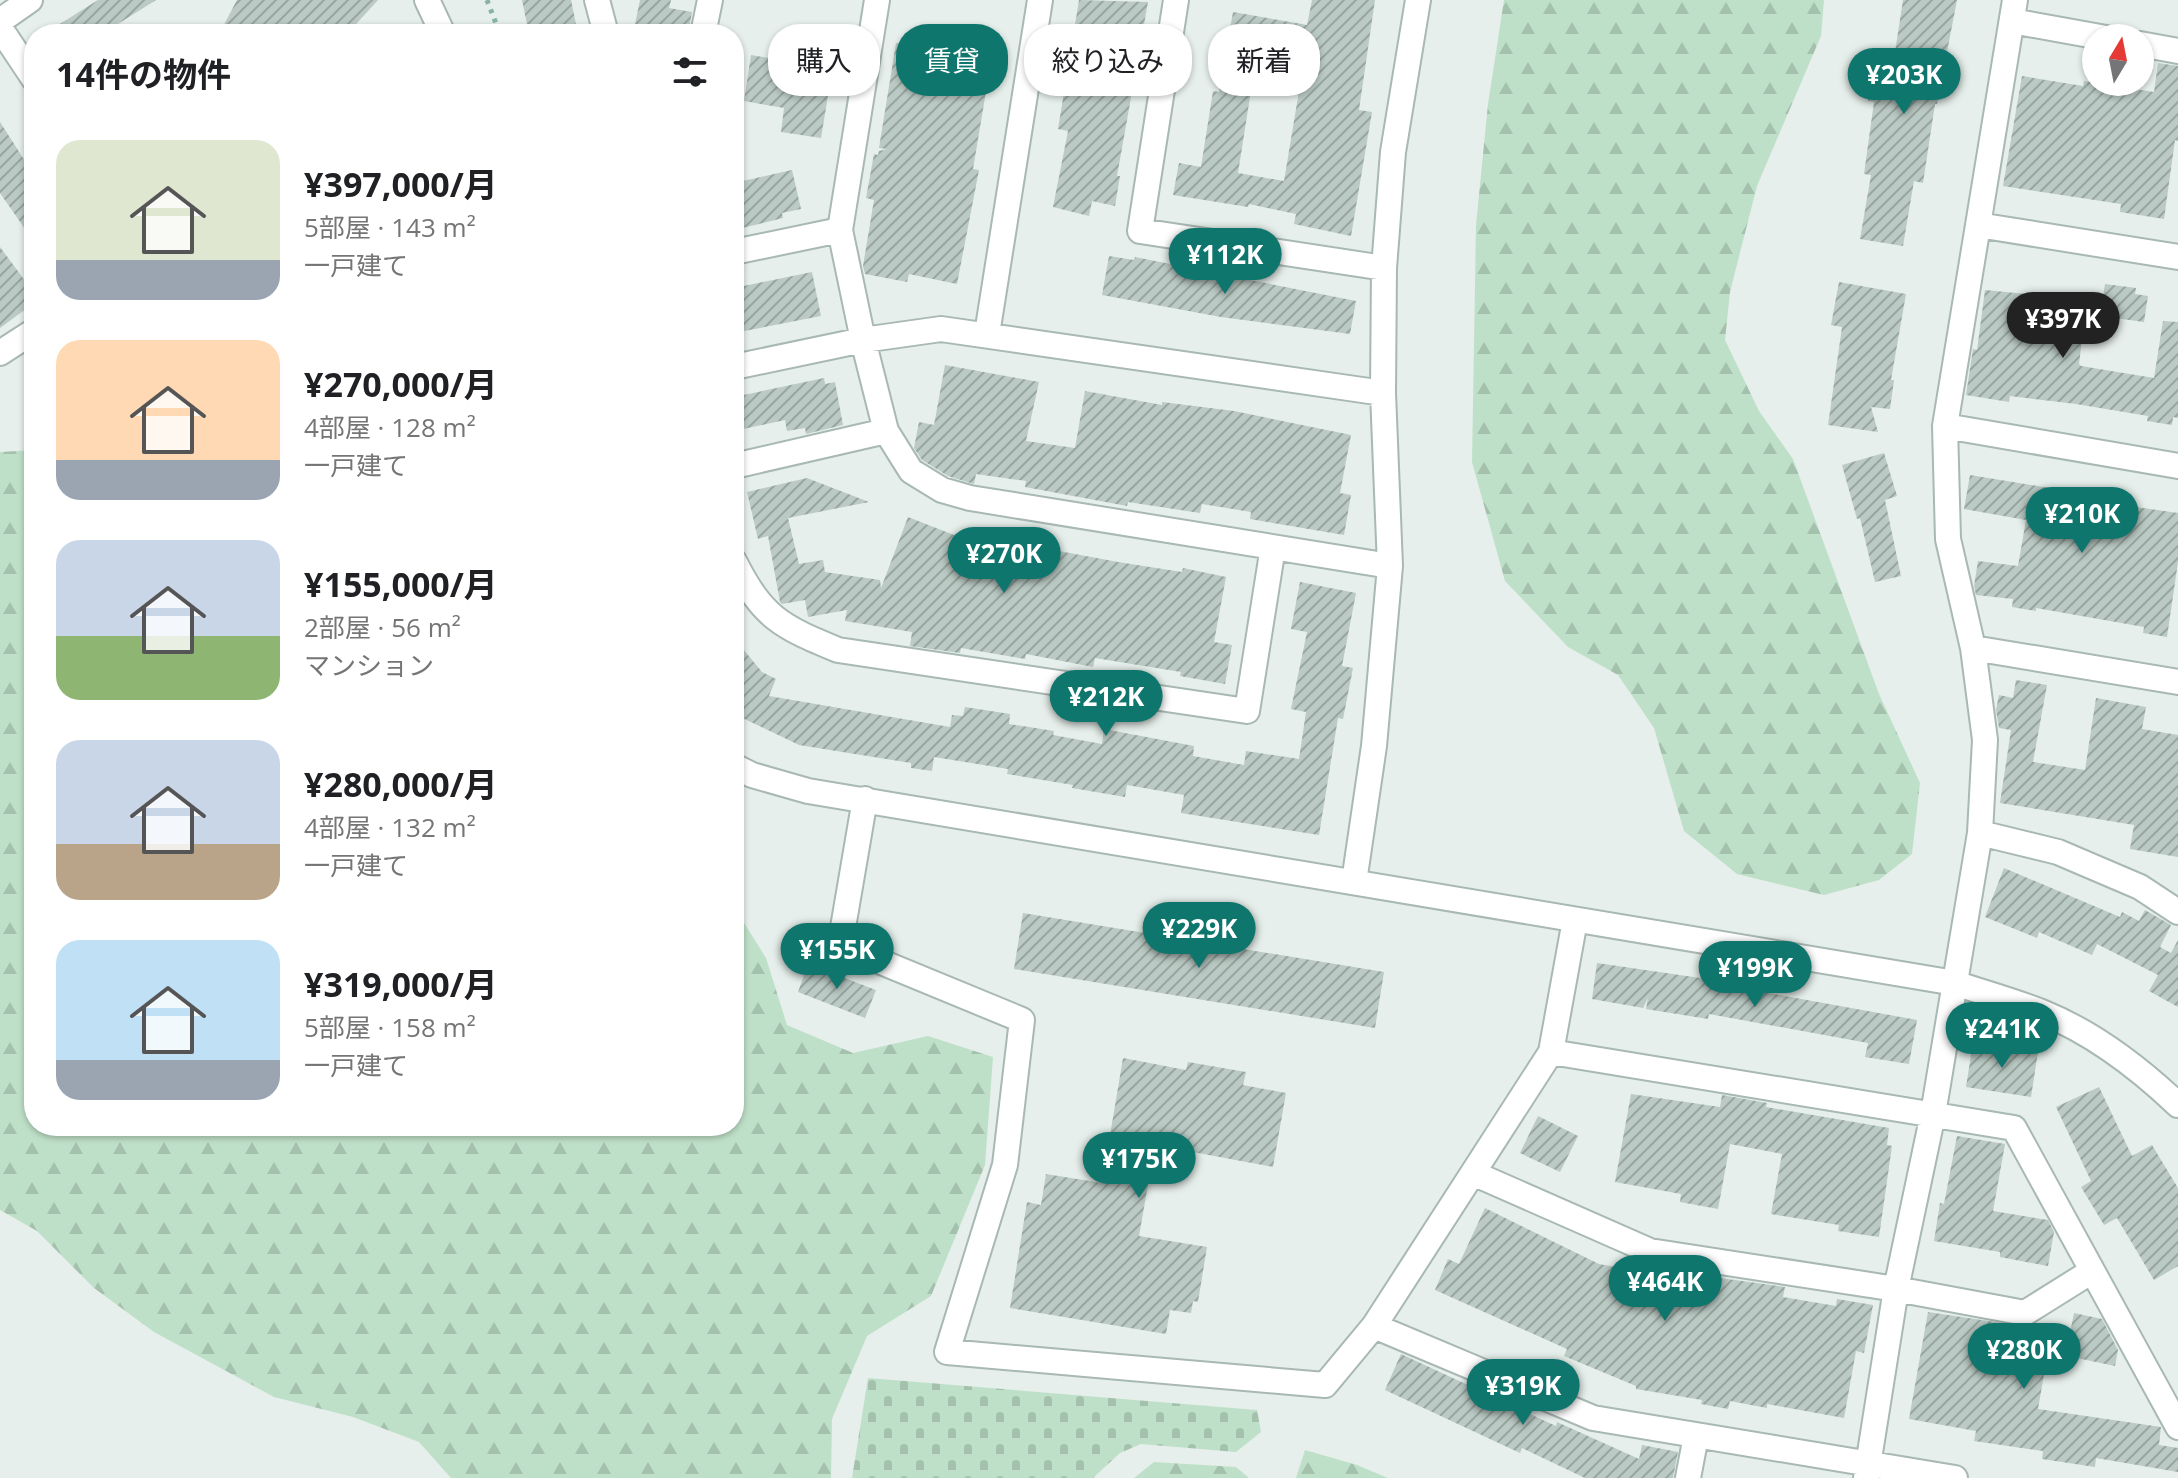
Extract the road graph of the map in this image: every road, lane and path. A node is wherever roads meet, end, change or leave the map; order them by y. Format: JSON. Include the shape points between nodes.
{"nodes":[{"id":1,"x":30,"y":0,"type":"edge"},
{"id":2,"x":427,"y":0,"type":"edge"},
{"id":3,"x":487,"y":0,"type":"edge"},
{"id":4,"x":597,"y":0,"type":"edge"},
{"id":5,"x":710,"y":0,"type":"edge"},
{"id":6,"x":877,"y":0,"type":"edge"},
{"id":7,"x":1040,"y":0,"type":"edge"},
{"id":8,"x":1176,"y":0,"type":"edge"},
{"id":9,"x":1418,"y":0,"type":"edge"},
{"id":10,"x":2014,"y":10,"type":"edge"},
{"id":11,"x":0,"y":21,"type":"edge"},
{"id":12,"x":438,"y":24,"type":"edge"},
{"id":13,"x":496,"y":24,"type":"edge"},
{"id":14,"x":603,"y":24,"type":"edge"},
{"id":15,"x":705,"y":24,"type":"edge"},
{"id":16,"x":0,"y":28,"type":"edge"},
{"id":17,"x":2082,"y":31,"type":"edge"},
{"id":18,"x":2154,"y":47,"type":"edge"},
{"id":19,"x":2178,"y":51,"type":"edge"},
{"id":20,"x":24,"y":64,"type":"edge"},
{"id":21,"x":1978,"y":225,"type":"junction"},
{"id":22,"x":840,"y":230,"type":"junction"},
{"id":23,"x":744,"y":250,"type":"edge"},
{"id":24,"x":2178,"y":257,"type":"edge"},
{"id":25,"x":1384,"y":268,"type":"junction"},
{"id":26,"x":987,"y":334,"type":"junction"},
{"id":27,"x":24,"y":337,"type":"edge"},
{"id":28,"x":863,"y":340,"type":"junction"},
{"id":29,"x":0,"y":353,"type":"edge"},
{"id":30,"x":744,"y":365,"type":"edge"},
{"id":31,"x":1383,"y":393,"type":"junction"},
{"id":32,"x":1945,"y":426,"type":"junction"},
{"id":33,"x":886,"y":431,"type":"junction"},
{"id":34,"x":744,"y":464,"type":"edge"},
{"id":35,"x":2178,"y":466,"type":"edge"},
{"id":36,"x":1273,"y":547,"type":"junction"},
{"id":37,"x":1390,"y":566,"type":"junction"},
{"id":38,"x":744,"y":579,"type":"edge"},
{"id":39,"x":1973,"y":648,"type":"junction"},
{"id":40,"x":2178,"y":682,"type":"edge"},
{"id":41,"x":744,"y":771,"type":"edge"},
{"id":42,"x":865,"y":799,"type":"junction"},
{"id":43,"x":1980,"y":833,"type":"junction"},
{"id":44,"x":1354,"y":882,"type":"junction"},
{"id":45,"x":2178,"y":912,"type":"edge"},
{"id":46,"x":1575,"y":920,"type":"junction"},
{"id":47,"x":1955,"y":983,"type":"junction"},
{"id":48,"x":1551,"y":1052,"type":"junction"},
{"id":49,"x":2178,"y":1105,"type":"edge"},
{"id":50,"x":1933,"y":1114,"type":"junction"},
{"id":51,"x":1475,"y":1174,"type":"junction"},
{"id":52,"x":2092,"y":1271,"type":"junction"},
{"id":53,"x":1896,"y":1289,"type":"junction"},
{"id":54,"x":1374,"y":1326,"type":"junction"},
{"id":55,"x":2178,"y":1427,"type":"edge"},
{"id":56,"x":1696,"y":1436,"type":"junction"},
{"id":57,"x":1868,"y":1471,"type":"edge"},
{"id":58,"x":1688,"y":1478,"type":"edge"},
{"id":59,"x":1955,"y":1478,"type":"edge"}],
"edges":[{"from":1,"to":11,"type":"street"},
{"from":2,"to":12,"type":"street"},
{"from":3,"to":13,"type":"path"},
{"from":4,"to":14,"type":"street"},
{"from":5,"to":15,"type":"street"},
{"from":6,"to":22,"type":"street"},
{"from":7,"to":26,"type":"street"},
{"from":8,"to":25,"type":"street","via":[[1140,231]]},
{"from":9,"to":25,"type":"street","via":[[1393,152]]},
{"from":10,"to":17,"type":"street"},
{"from":10,"to":21,"type":"street"},
{"from":16,"to":20,"type":"street"},
{"from":18,"to":19,"type":"street"},
{"from":21,"to":24,"type":"street"},
{"from":21,"to":32,"type":"street"},
{"from":22,"to":23,"type":"street"},
{"from":22,"to":28,"type":"street"},
{"from":25,"to":31,"type":"street"},
{"from":26,"to":28,"type":"street","via":[[941,329]]},
{"from":26,"to":31,"type":"street"},
{"from":27,"to":29,"type":"street"},
{"from":28,"to":30,"type":"street"},
{"from":28,"to":33,"type":"street"},
{"from":31,"to":37,"type":"street"},
{"from":32,"to":35,"type":"street"},
{"from":32,"to":39,"type":"street","via":[[1948,539]]},
{"from":33,"to":34,"type":"street"},
{"from":33,"to":36,"type":"street","via":[[911,471],[942,490]]},
{"from":36,"to":37,"type":"street"},
{"from":36,"to":38,"type":"street","via":[[1247,711],[838,650],[786,629],[755,599]]},
{"from":37,"to":44,"type":"street","via":[[1374,746]]},
{"from":39,"to":40,"type":"street"},
{"from":39,"to":43,"type":"street","via":[[1985,740]]},
{"from":41,"to":42,"type":"street","via":[[808,791]]},
{"from":42,"to":44,"type":"street"},
{"from":42,"to":54,"type":"street","via":[[840,945],[1022,1020],[1005,1165],[947,1352],[1325,1385]]},
{"from":43,"to":45,"type":"street","via":[[2058,852],[2140,887]]},
{"from":43,"to":47,"type":"street"},
{"from":44,"to":46,"type":"street"},
{"from":46,"to":47,"type":"street"},
{"from":46,"to":48,"type":"street"},
{"from":47,"to":49,"type":"street","via":[[2046,1014],[2100,1044]]},
{"from":47,"to":50,"type":"street"},
{"from":48,"to":50,"type":"street"},
{"from":48,"to":51,"type":"street"},
{"from":50,"to":52,"type":"street","via":[[2014,1128]]},
{"from":50,"to":53,"type":"street"},
{"from":51,"to":53,"type":"street","via":[[1650,1251]]},
{"from":51,"to":54,"type":"street"},
{"from":52,"to":53,"type":"street","via":[[2025,1313]]},
{"from":52,"to":55,"type":"street"},
{"from":53,"to":57,"type":"street"},
{"from":54,"to":56,"type":"street","via":[[1593,1418]]},
{"from":56,"to":57,"type":"street"},
{"from":56,"to":58,"type":"street"},
{"from":57,"to":59,"type":"street"}]}
